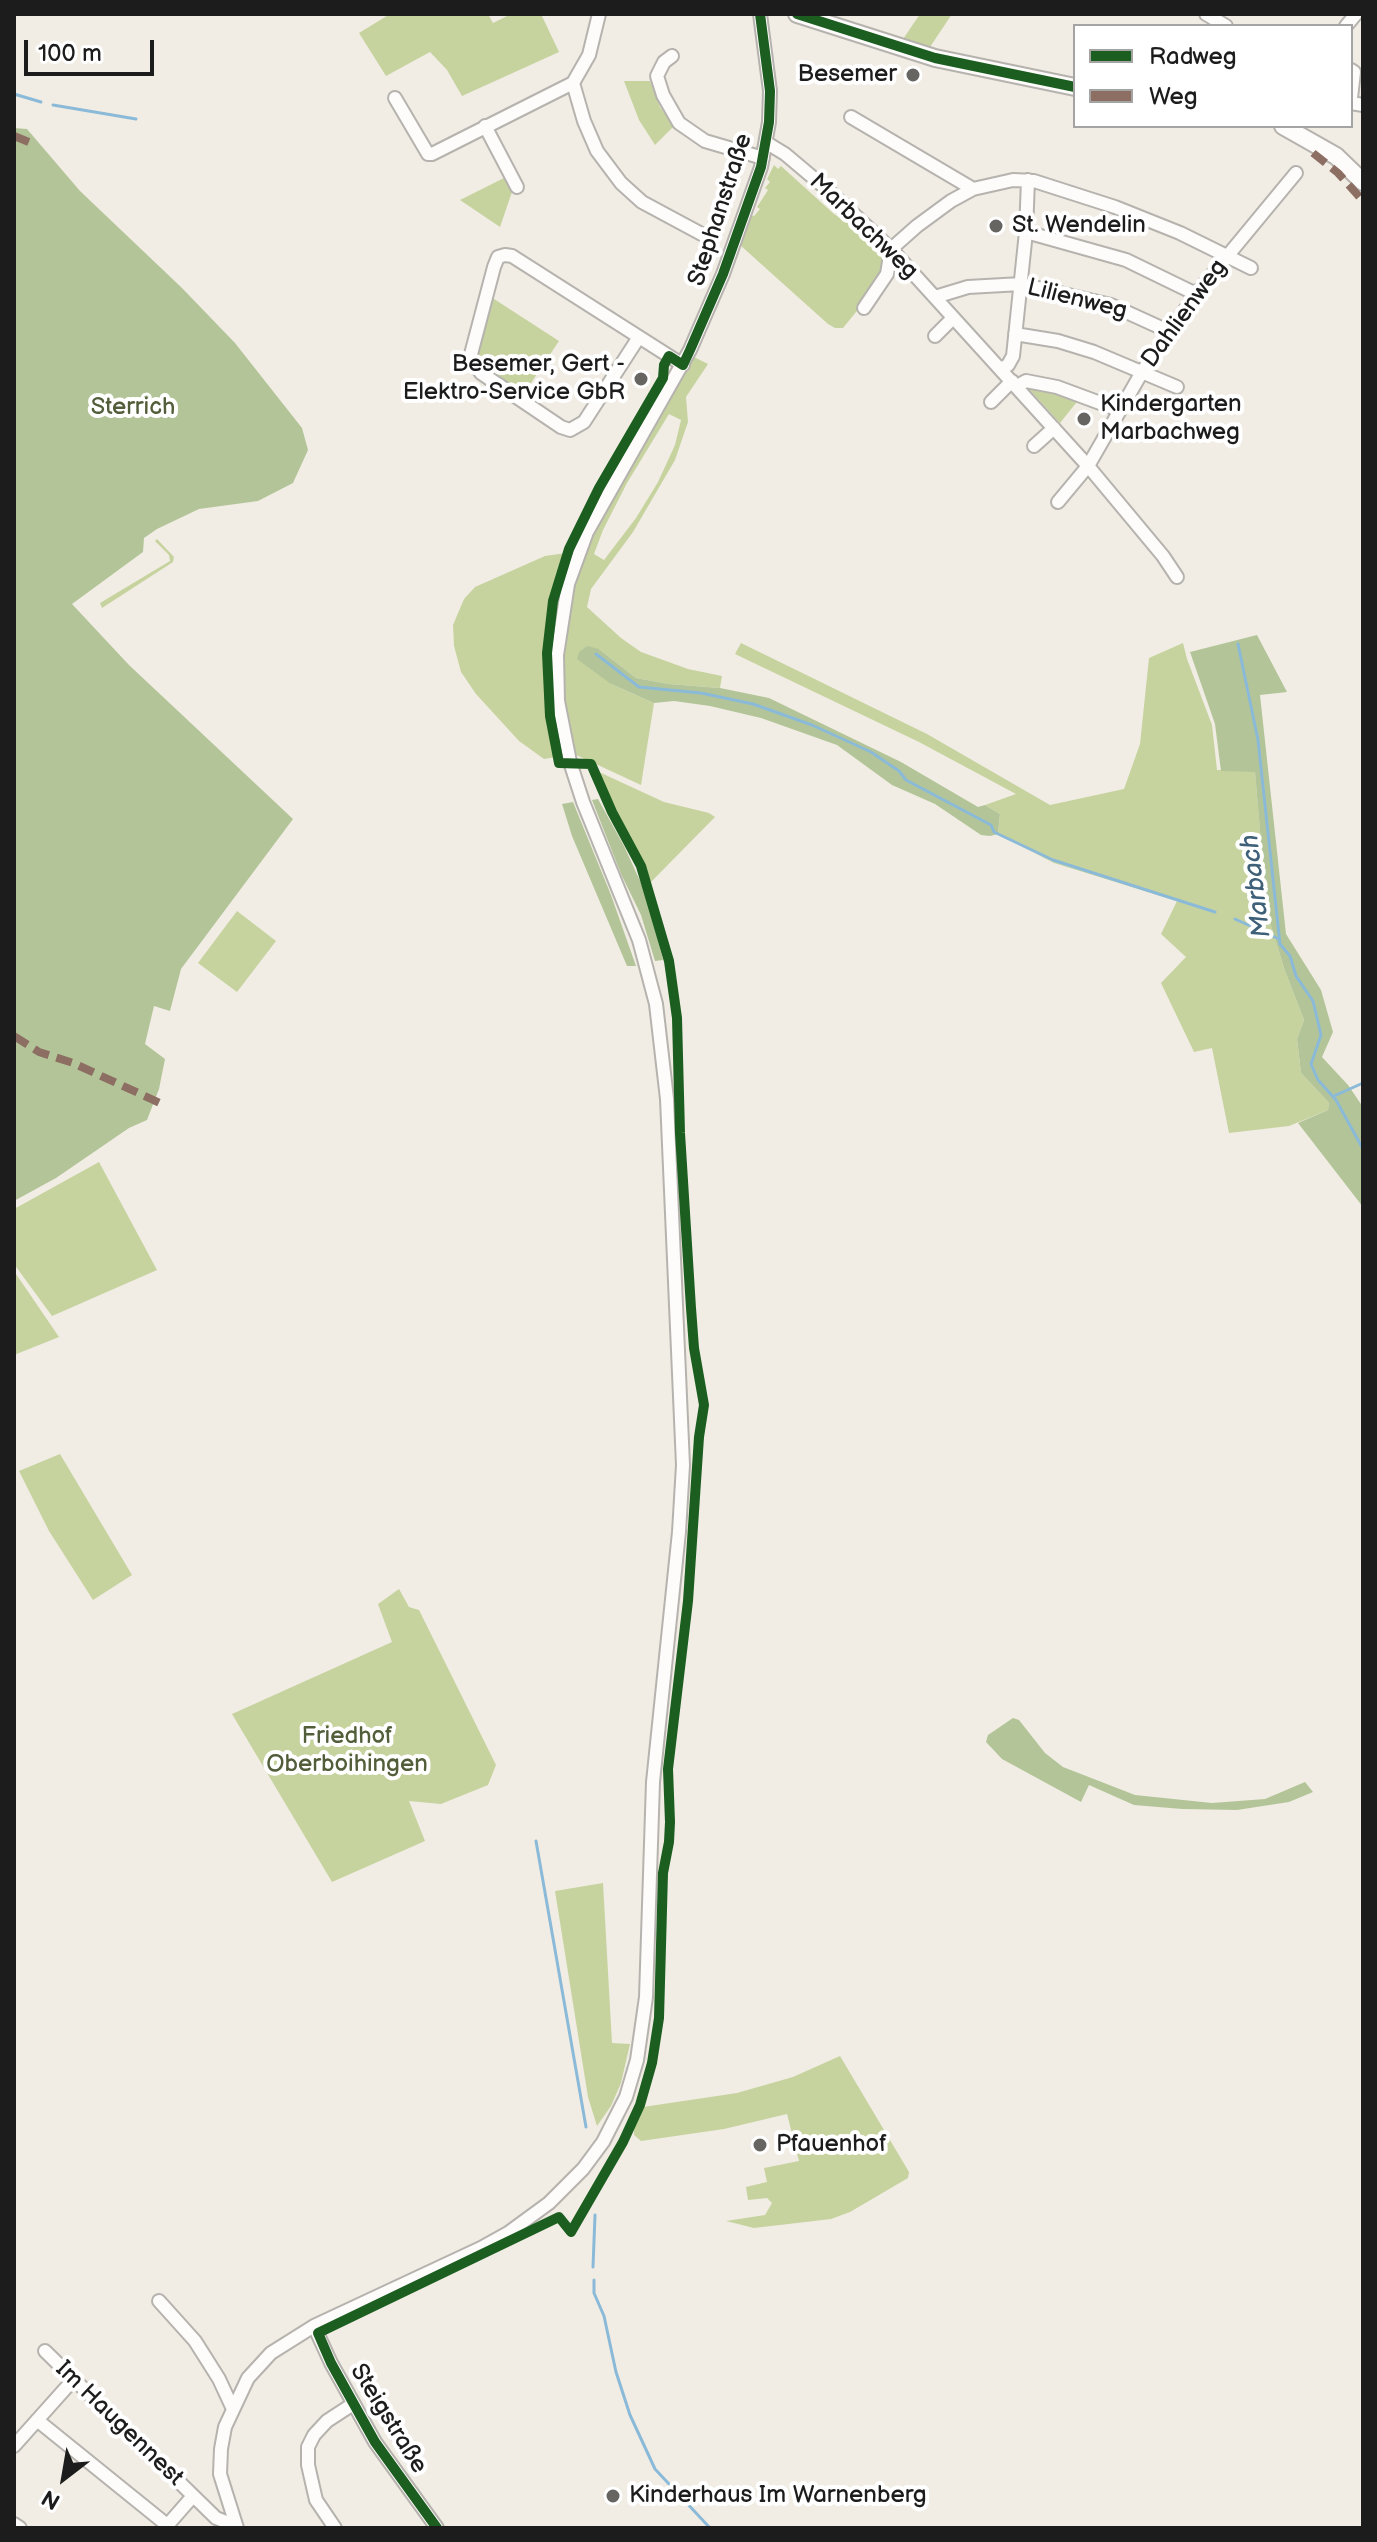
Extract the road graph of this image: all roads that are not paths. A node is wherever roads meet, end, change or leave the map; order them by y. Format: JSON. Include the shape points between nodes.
{"nodes":[{"id":1,"x":599,"y":14,"type":"edge"},
{"id":2,"x":760,"y":14,"type":"edge"},
{"id":3,"x":797,"y":14,"type":"edge"},
{"id":4,"x":672,"y":56,"type":"dead end"},
{"id":5,"x":573,"y":83,"type":"junction"},
{"id":6,"x":1073,"y":87,"type":"edge"},
{"id":7,"x":395,"y":98,"type":"dead end"},
{"id":8,"x":851,"y":117,"type":"dead end"},
{"id":9,"x":485,"y":126,"type":"junction"},
{"id":10,"x":1287,"y":128,"type":"edge"},
{"id":11,"x":767,"y":143,"type":"junction"},
{"id":12,"x":763,"y":158,"type":"junction"},
{"id":13,"x":1296,"y":173,"type":"dead end"},
{"id":14,"x":1028,"y":180,"type":"junction"},
{"id":15,"x":1363,"y":182,"type":"edge"},
{"id":16,"x":517,"y":187,"type":"dead end"},
{"id":17,"x":973,"y":189,"type":"junction"},
{"id":18,"x":1026,"y":232,"type":"junction"},
{"id":19,"x":709,"y":238,"type":"dead end"},
{"id":20,"x":891,"y":249,"type":"junction"},
{"id":21,"x":1226,"y":256,"type":"junction"},
{"id":22,"x":1251,"y":268,"type":"dead end"},
{"id":23,"x":1021,"y":284,"type":"junction"},
{"id":24,"x":1196,"y":294,"type":"junction"},
{"id":25,"x":935,"y":297,"type":"junction"},
{"id":26,"x":864,"y":308,"type":"dead end"},
{"id":27,"x":953,"y":318,"type":"junction"},
{"id":28,"x":1168,"y":331,"type":"junction"},
{"id":29,"x":1015,"y":334,"type":"junction"},
{"id":30,"x":935,"y":336,"type":"dead end"},
{"id":31,"x":639,"y":337,"type":"junction"},
{"id":32,"x":683,"y":365,"type":"junction"},
{"id":33,"x":1001,"y":369,"type":"junction"},
{"id":34,"x":1142,"y":372,"type":"junction"},
{"id":35,"x":1014,"y":383,"type":"junction"},
{"id":36,"x":1177,"y":387,"type":"dead end"},
{"id":37,"x":991,"y":402,"type":"dead end"},
{"id":38,"x":1119,"y":410,"type":"junction"},
{"id":39,"x":1054,"y":428,"type":"junction"},
{"id":40,"x":1034,"y":446,"type":"dead end"},
{"id":41,"x":1088,"y":466,"type":"junction"},
{"id":42,"x":1058,"y":502,"type":"dead end"},
{"id":43,"x":1177,"y":577,"type":"dead end"},
{"id":44,"x":159,"y":2301,"type":"dead end"},
{"id":45,"x":314,"y":2326,"type":"junction"},
{"id":46,"x":45,"y":2351,"type":"dead end"},
{"id":47,"x":73,"y":2380,"type":"junction"},
{"id":48,"x":353,"y":2404,"type":"junction"},
{"id":49,"x":232,"y":2407,"type":"junction"},
{"id":50,"x":37,"y":2420,"type":"junction"},
{"id":51,"x":14,"y":2446,"type":"edge"},
{"id":52,"x":193,"y":2496,"type":"junction"},
{"id":53,"x":14,"y":2524,"type":"edge"},
{"id":54,"x":166,"y":2526,"type":"edge"},
{"id":55,"x":236,"y":2527,"type":"edge"},
{"id":56,"x":20,"y":2528,"type":"edge"},
{"id":57,"x":335,"y":2528,"type":"edge"},
{"id":58,"x":437,"y":2528,"type":"edge"}],
"edges":[{"from":1,"to":5,"type":"street","via":[[589,55]]},
{"from":2,"to":11,"type":"street","name":"Stephanstraße","via":[[770,91]]},
{"from":3,"to":6,"type":"main road","via":[[935,58]]},
{"from":4,"to":12,"type":"street","name":"Stephanstraße","via":[[657,76],[681,124],[705,141]]},
{"from":5,"to":9,"type":"street"},
{"from":5,"to":19,"type":"street","via":[[597,151],[621,183],[642,202]]},
{"from":7,"to":9,"type":"street","via":[[430,155]]},
{"from":8,"to":17,"type":"street"},
{"from":9,"to":16,"type":"street"},
{"from":10,"to":15,"type":"main road","via":[[1336,156]]},
{"from":11,"to":12,"type":"street","name":"Stephanstraße"},
{"from":11,"to":20,"type":"street","name":"Marbachweg"},
{"from":12,"to":32,"type":"street","name":"Stephanstraße","via":[[723,274]]},
{"from":13,"to":21,"type":"street","name":"Dahlienweg"},
{"from":14,"to":17,"type":"street"},
{"from":14,"to":18,"type":"street"},
{"from":14,"to":21,"type":"street","via":[[1115,207]]},
{"from":17,"to":20,"type":"street"},
{"from":18,"to":23,"type":"street"},
{"from":18,"to":24,"type":"street","via":[[1126,260]]},
{"from":20,"to":25,"type":"street","name":"Marbachweg"},
{"from":20,"to":26,"type":"street","via":[[887,274]]},
{"from":21,"to":22,"type":"street"},
{"from":21,"to":24,"type":"street","name":"Dahlienweg"},
{"from":23,"to":25,"type":"street","name":"Lilienweg","via":[[968,287]]},
{"from":23,"to":28,"type":"street","name":"Lilienweg","via":[[1111,305]]},
{"from":23,"to":29,"type":"street"},
{"from":24,"to":28,"type":"street","name":"Dahlienweg"},
{"from":25,"to":27,"type":"street","name":"Marbachweg"},
{"from":27,"to":30,"type":"street"},
{"from":27,"to":33,"type":"street","name":"Marbachweg"},
{"from":28,"to":34,"type":"street","name":"Dahlienweg"},
{"from":29,"to":33,"type":"street","via":[[1011,361]]},
{"from":29,"to":34,"type":"street","via":[[1058,341]]},
{"from":31,"to":31,"type":"street","via":[[584,422],[570,430],[481,373],[470,358],[498,257],[512,256]]},
{"from":31,"to":32,"type":"street"},
{"from":32,"to":45,"type":"street","name":"Stephanstraße","via":[[597,511],[573,567],[557,655],[565,744],[627,907],[656,1004],[667,1099],[683,1435],[681,1507],[652,1795],[642,2035],[626,2097],[611,2129],[583,2169],[549,2203],[481,2248]]},
{"from":33,"to":35,"type":"street","name":"Marbachweg"},
{"from":34,"to":36,"type":"street"},
{"from":34,"to":38,"type":"street","name":"Dahlienweg"},
{"from":35,"to":37,"type":"street"},
{"from":35,"to":38,"type":"street","via":[[1057,387]]},
{"from":35,"to":39,"type":"street","name":"Marbachweg"},
{"from":38,"to":41,"type":"street","name":"Dahlienweg"},
{"from":39,"to":40,"type":"street"},
{"from":39,"to":41,"type":"street","name":"Marbachweg"},
{"from":41,"to":42,"type":"street","name":"Dahlienweg"},
{"from":41,"to":43,"type":"street","name":"Marbachweg"},
{"from":44,"to":49,"type":"street","via":[[195,2341]]},
{"from":45,"to":48,"type":"street","name":"Steigstraße"},
{"from":45,"to":49,"type":"street","name":"Stephanstraße","via":[[271,2353],[248,2378]]},
{"from":46,"to":47,"type":"street","name":"Im Haugennest"},
{"from":47,"to":50,"type":"street"},
{"from":47,"to":52,"type":"street","name":"Im Haugennest"},
{"from":48,"to":57,"type":"street","via":[[327,2421],[308,2447],[316,2500]]},
{"from":48,"to":58,"type":"street","name":"Steigstraße"},
{"from":49,"to":55,"type":"street","name":"Stephanstraße","via":[[220,2474]]},
{"from":50,"to":51,"type":"street"},
{"from":50,"to":54,"type":"street"},
{"from":52,"to":54,"type":"street","name":"Im Haugennest"},
{"from":52,"to":55,"type":"street","name":"Im Haugennest","via":[[216,2518]]},
{"from":53,"to":56,"type":"street"}]}
